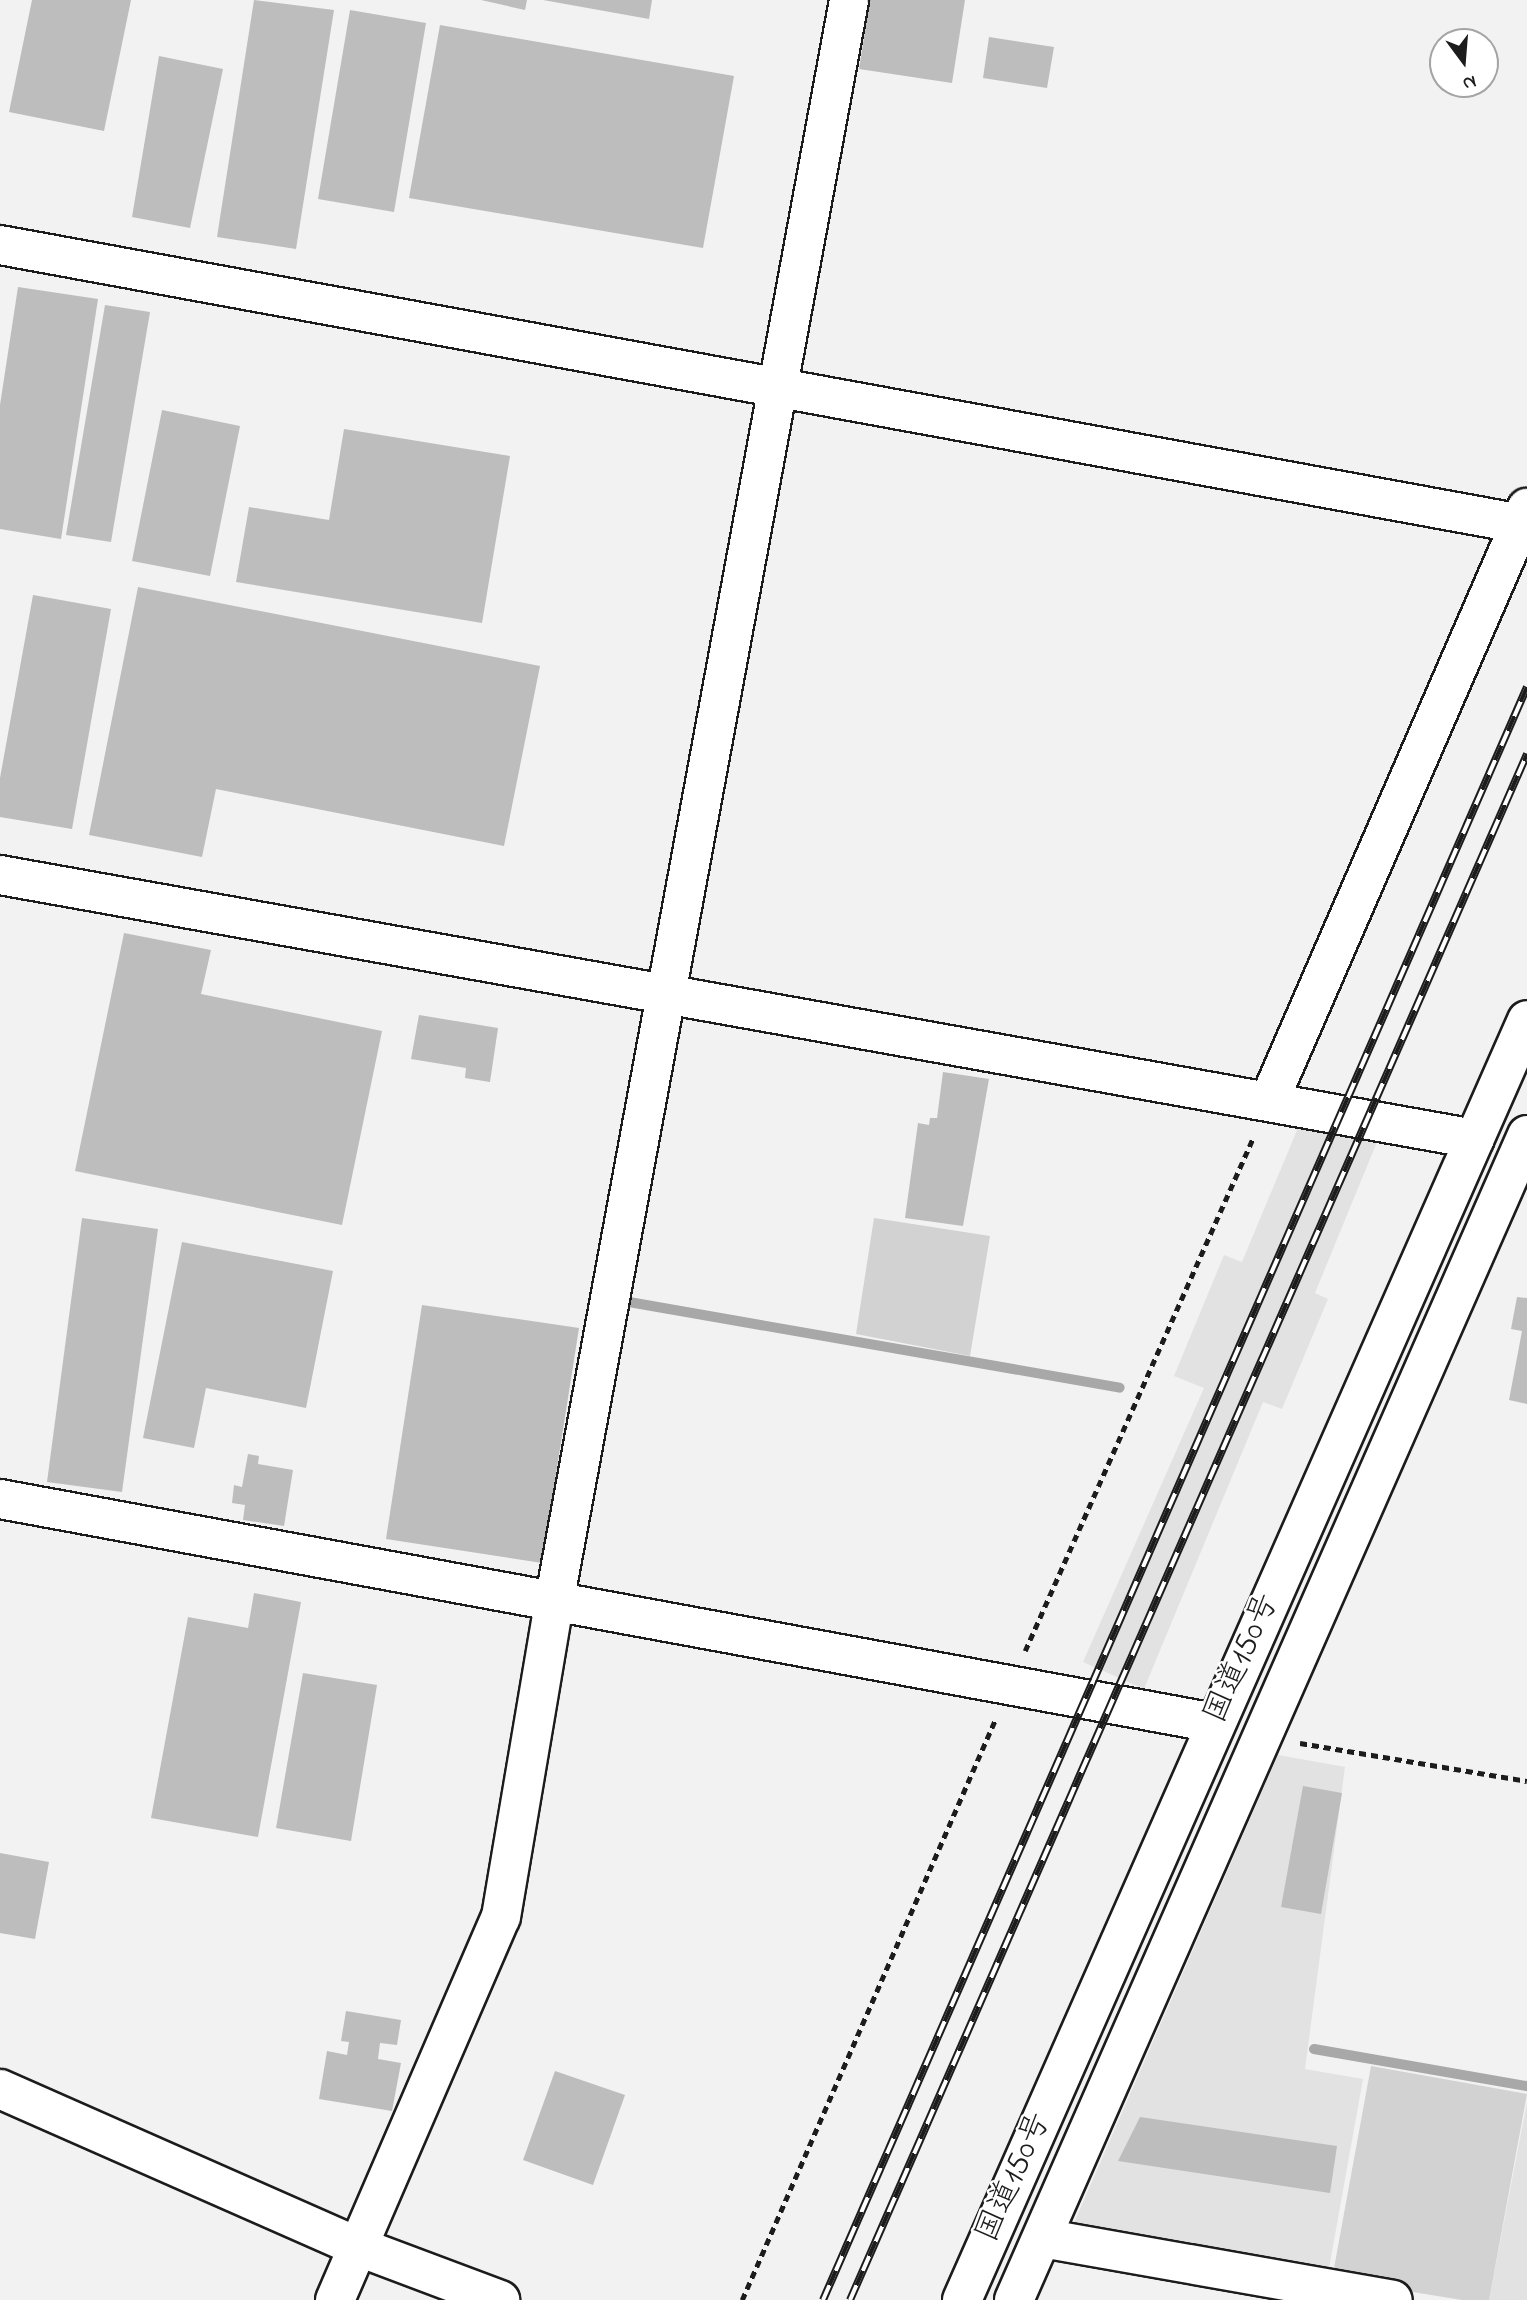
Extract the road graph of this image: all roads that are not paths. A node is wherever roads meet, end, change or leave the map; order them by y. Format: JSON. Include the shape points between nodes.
{"nodes":[{"id":1,"x":849,"y":0,"type":"edge"},
{"id":2,"x":0,"y":245,"type":"edge"},
{"id":3,"x":776,"y":389,"type":"junction"},
{"id":4,"x":1525,"y":519,"type":"edge"},
{"id":5,"x":0,"y":875,"type":"edge"},
{"id":6,"x":666,"y":996,"type":"junction"},
{"id":7,"x":1527,"y":1020,"type":"edge"},
{"id":8,"x":1269,"y":1101,"type":"junction"},
{"id":9,"x":1475,"y":1139,"type":"junction"},
{"id":10,"x":1526,"y":1142,"type":"edge"},
{"id":11,"x":0,"y":1499,"type":"edge"},
{"id":12,"x":554,"y":1602,"type":"junction"},
{"id":13,"x":1215,"y":1723,"type":"junction"},
{"id":14,"x":0,"y":2089,"type":"edge"},
{"id":15,"x":1042,"y":2238,"type":"junction"},
{"id":16,"x":359,"y":2246,"type":"junction"},
{"id":17,"x":335,"y":2300,"type":"edge"},
{"id":18,"x":500,"y":2300,"type":"edge"},
{"id":19,"x":962,"y":2300,"type":"edge"},
{"id":20,"x":1014,"y":2300,"type":"edge"},
{"id":21,"x":1393,"y":2300,"type":"edge"}],
"edges":[{"from":1,"to":3,"type":"main road"},
{"from":2,"to":3,"type":"main road"},
{"from":3,"to":4,"type":"main road"},
{"from":3,"to":6,"type":"main road"},
{"from":4,"to":8,"type":"main road"},
{"from":5,"to":6,"type":"main road"},
{"from":6,"to":8,"type":"main road"},
{"from":6,"to":12,"type":"main road"},
{"from":7,"to":9,"type":"main road","name":"国道150号"},
{"from":8,"to":9,"type":"main road"},
{"from":9,"to":13,"type":"main road","name":"国道150号"},
{"from":10,"to":15,"type":"main road","name":"国道150号"},
{"from":11,"to":12,"type":"main road"},
{"from":12,"to":13,"type":"main road"},
{"from":12,"to":16,"type":"main road","via":[[501,1917]]},
{"from":13,"to":19,"type":"main road","name":"国道150号"},
{"from":14,"to":16,"type":"main road"},
{"from":15,"to":20,"type":"main road","name":"国道150号"},
{"from":15,"to":21,"type":"main road"},
{"from":16,"to":17,"type":"main road"},
{"from":16,"to":18,"type":"main road"}]}
